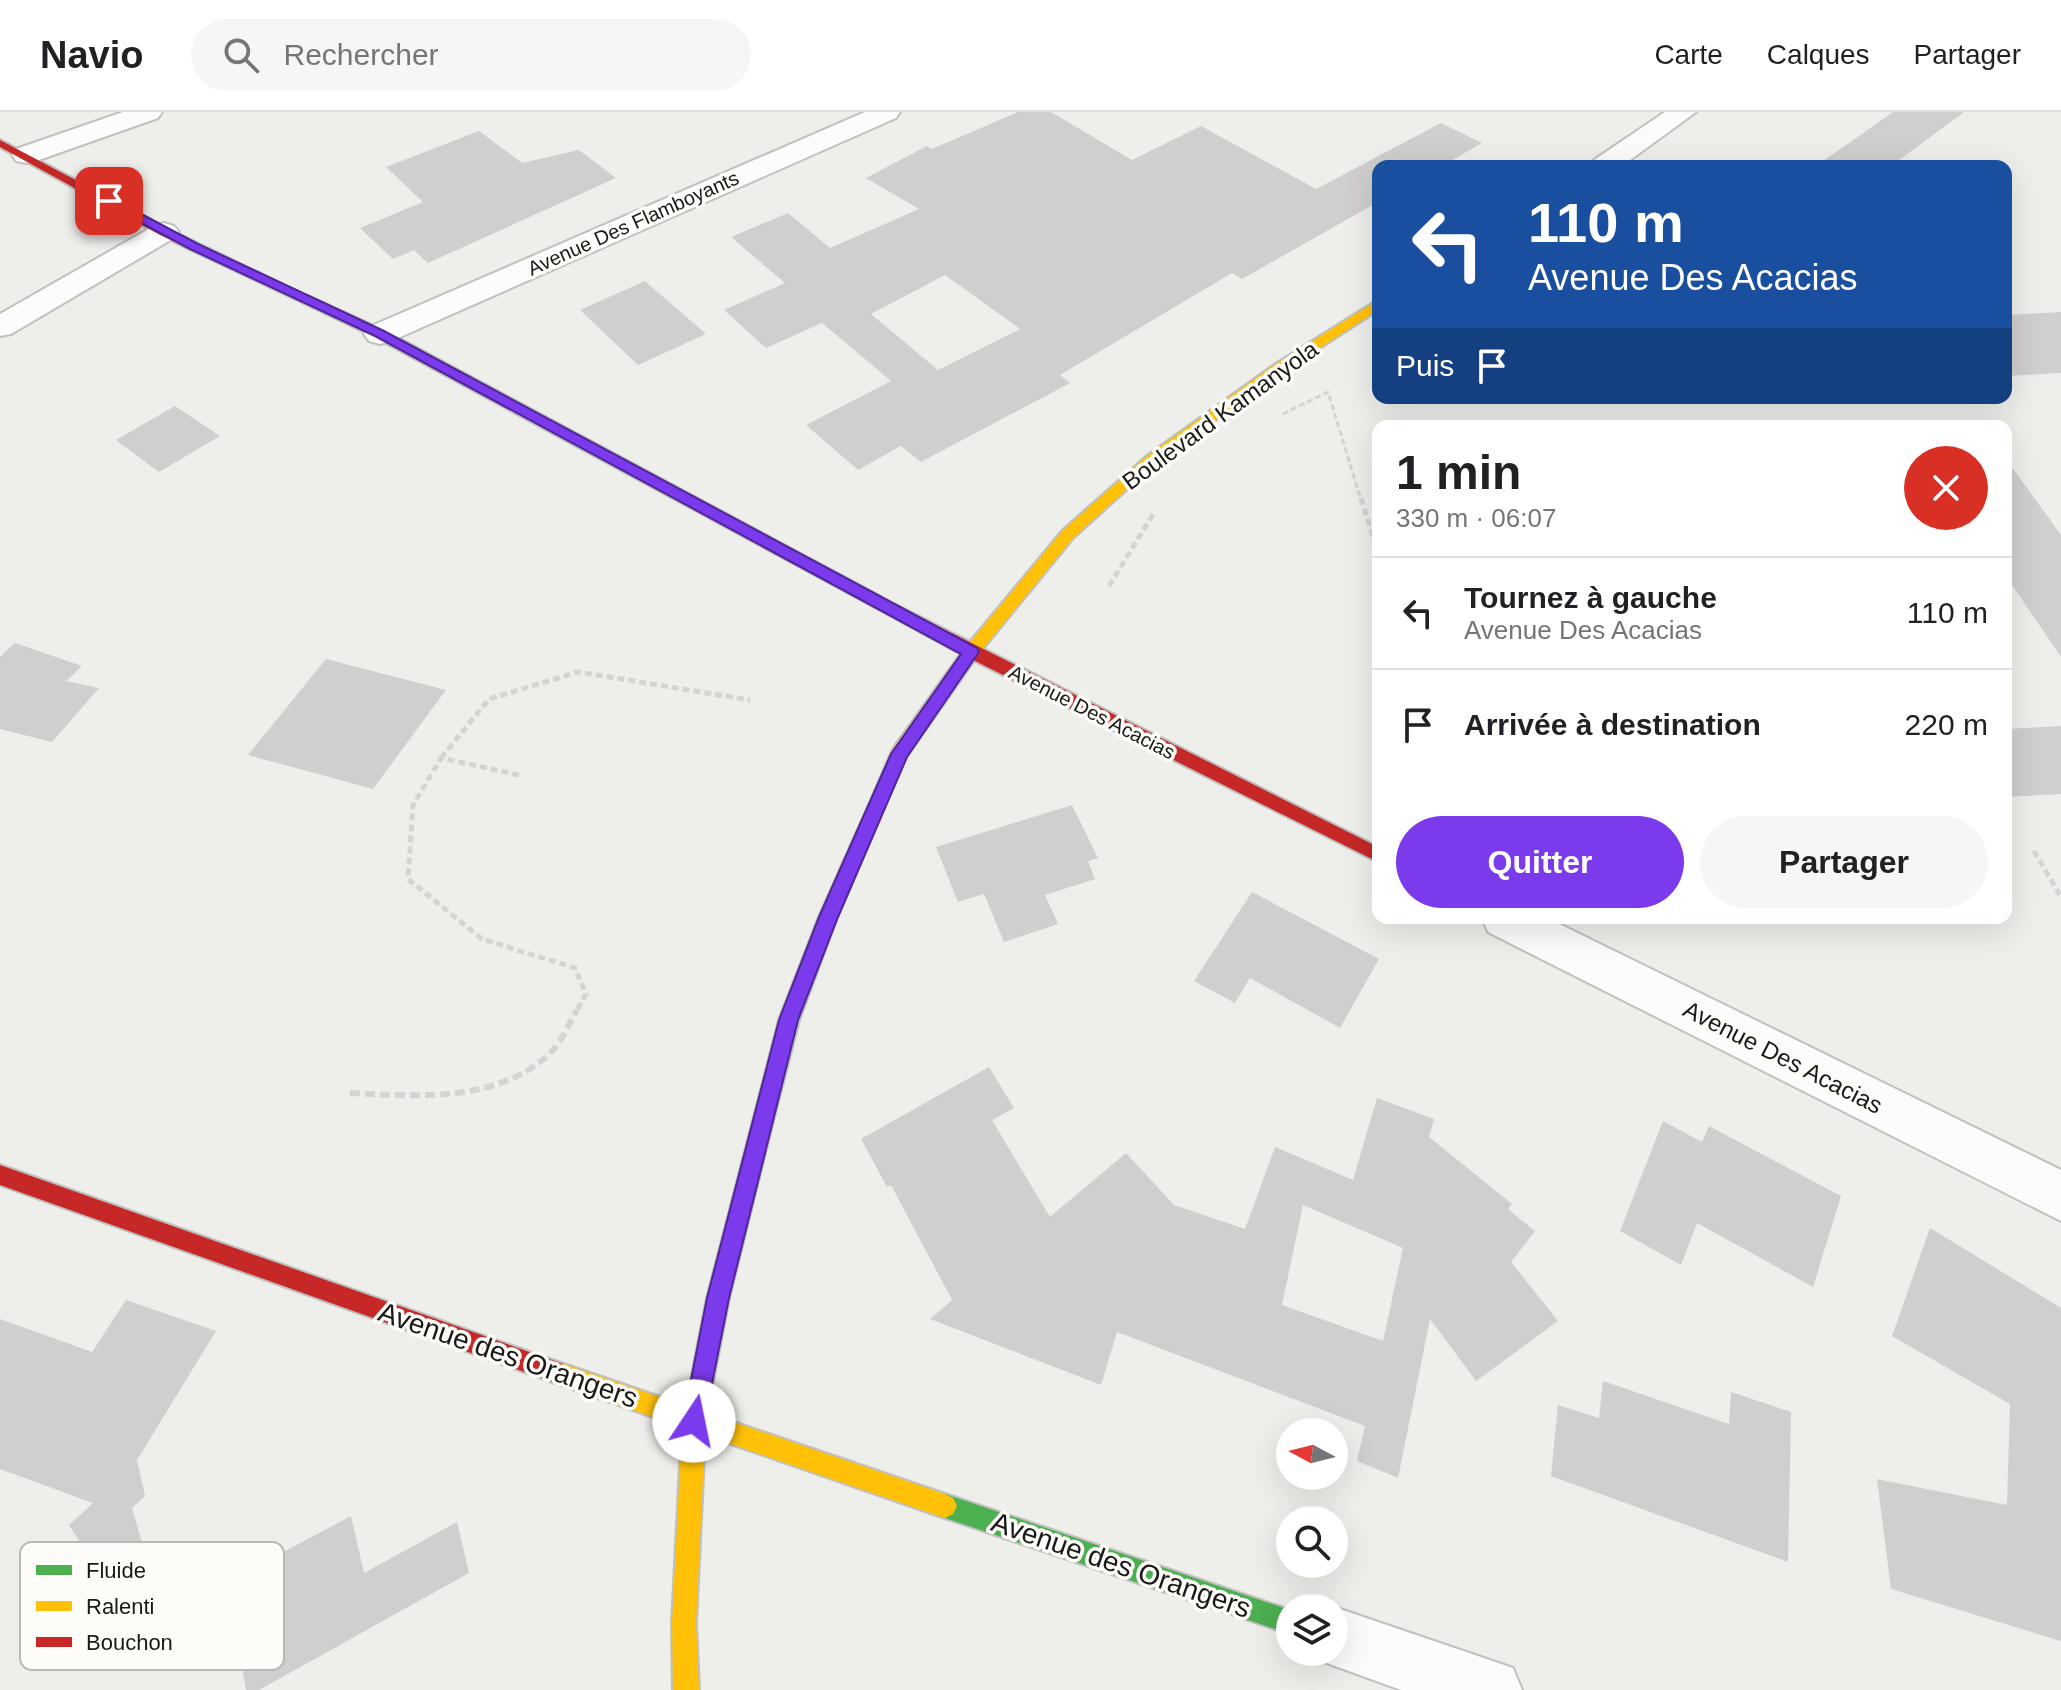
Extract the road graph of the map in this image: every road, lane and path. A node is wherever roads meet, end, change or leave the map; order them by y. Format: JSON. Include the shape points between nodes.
{"nodes":[{"id":1,"x":149,"y":112,"type":"edge"},
{"id":2,"x":887,"y":112,"type":"edge"},
{"id":3,"x":1683,"y":112,"type":"edge"},
{"id":4,"x":0,"y":143,"type":"edge"},
{"id":5,"x":26,"y":155,"type":"junction"},
{"id":6,"x":1613,"y":160,"type":"edge"},
{"id":7,"x":164,"y":232,"type":"junction"},
{"id":8,"x":1372,"y":308,"type":"edge"},
{"id":9,"x":0,"y":327,"type":"edge"},
{"id":10,"x":380,"y":334,"type":"junction"},
{"id":11,"x":1280,"y":416,"type":"dead end"},
{"id":12,"x":1156,"y":509,"type":"dead end"},
{"id":13,"x":1372,"y":534,"type":"edge"},
{"id":14,"x":1109,"y":586,"type":"dead end"},
{"id":15,"x":971,"y":652,"type":"junction"},
{"id":16,"x":750,"y":700,"type":"dead end"},
{"id":17,"x":441,"y":758,"type":"junction"},
{"id":18,"x":519,"y":775,"type":"dead end"},
{"id":19,"x":2034,"y":851,"type":"dead end"},
{"id":20,"x":1372,"y":852,"type":"edge"},
{"id":21,"x":2061,"y":897,"type":"edge"},
{"id":22,"x":1516,"y":924,"type":"edge"},
{"id":23,"x":350,"y":1093,"type":"dead end"},
{"id":24,"x":0,"y":1175,"type":"edge"},
{"id":25,"x":2061,"y":1196,"type":"edge"},
{"id":26,"x":694,"y":1421,"type":"junction"},
{"id":27,"x":1276,"y":1617,"type":"edge"},
{"id":28,"x":1348,"y":1642,"type":"edge"},
{"id":29,"x":686,"y":1690,"type":"edge"},
{"id":30,"x":1491,"y":1690,"type":"edge"}],
"edges":[{"from":1,"to":5,"type":"street"},
{"from":2,"to":10,"type":"street","name":"Avenue Des Flamboyants"},
{"from":3,"to":6,"type":"street"},
{"from":4,"to":5,"type":"street","name":"Avenue Des Acacias"},
{"from":5,"to":7,"type":"street","name":"Avenue Des Acacias"},
{"from":7,"to":9,"type":"street"},
{"from":7,"to":10,"type":"street","name":"Avenue Des Acacias"},
{"from":8,"to":15,"type":"street","name":"Boulevard Kamanyola","via":[[1152,459],[1068,534]]},
{"from":10,"to":15,"type":"street","name":"Avenue Des Acacias"},
{"from":11,"to":13,"type":"path","via":[[1328,392]]},
{"from":12,"to":14,"type":"path"},
{"from":15,"to":20,"type":"street","name":"Avenue Des Acacias"},
{"from":15,"to":26,"type":"street","name":"Boulevard Kamanyola","via":[[899,754],[789,1020],[718,1298]]},
{"from":16,"to":17,"type":"path","via":[[578,672],[489,699]]},
{"from":17,"to":18,"type":"path"},
{"from":17,"to":23,"type":"path","via":[[413,805],[408,879],[482,939],[575,968],[586,994],[547,1057],[498,1085],[422,1097]]},
{"from":19,"to":21,"type":"path"},
{"from":22,"to":25,"type":"street","name":"Avenue Des Acacias"},
{"from":24,"to":26,"type":"street","name":"Avenue des Orangers"},
{"from":26,"to":27,"type":"street","name":"Avenue des Orangers"},
{"from":26,"to":29,"type":"street","name":"Boulevard Kamanyola"},
{"from":28,"to":30,"type":"street"}]}
